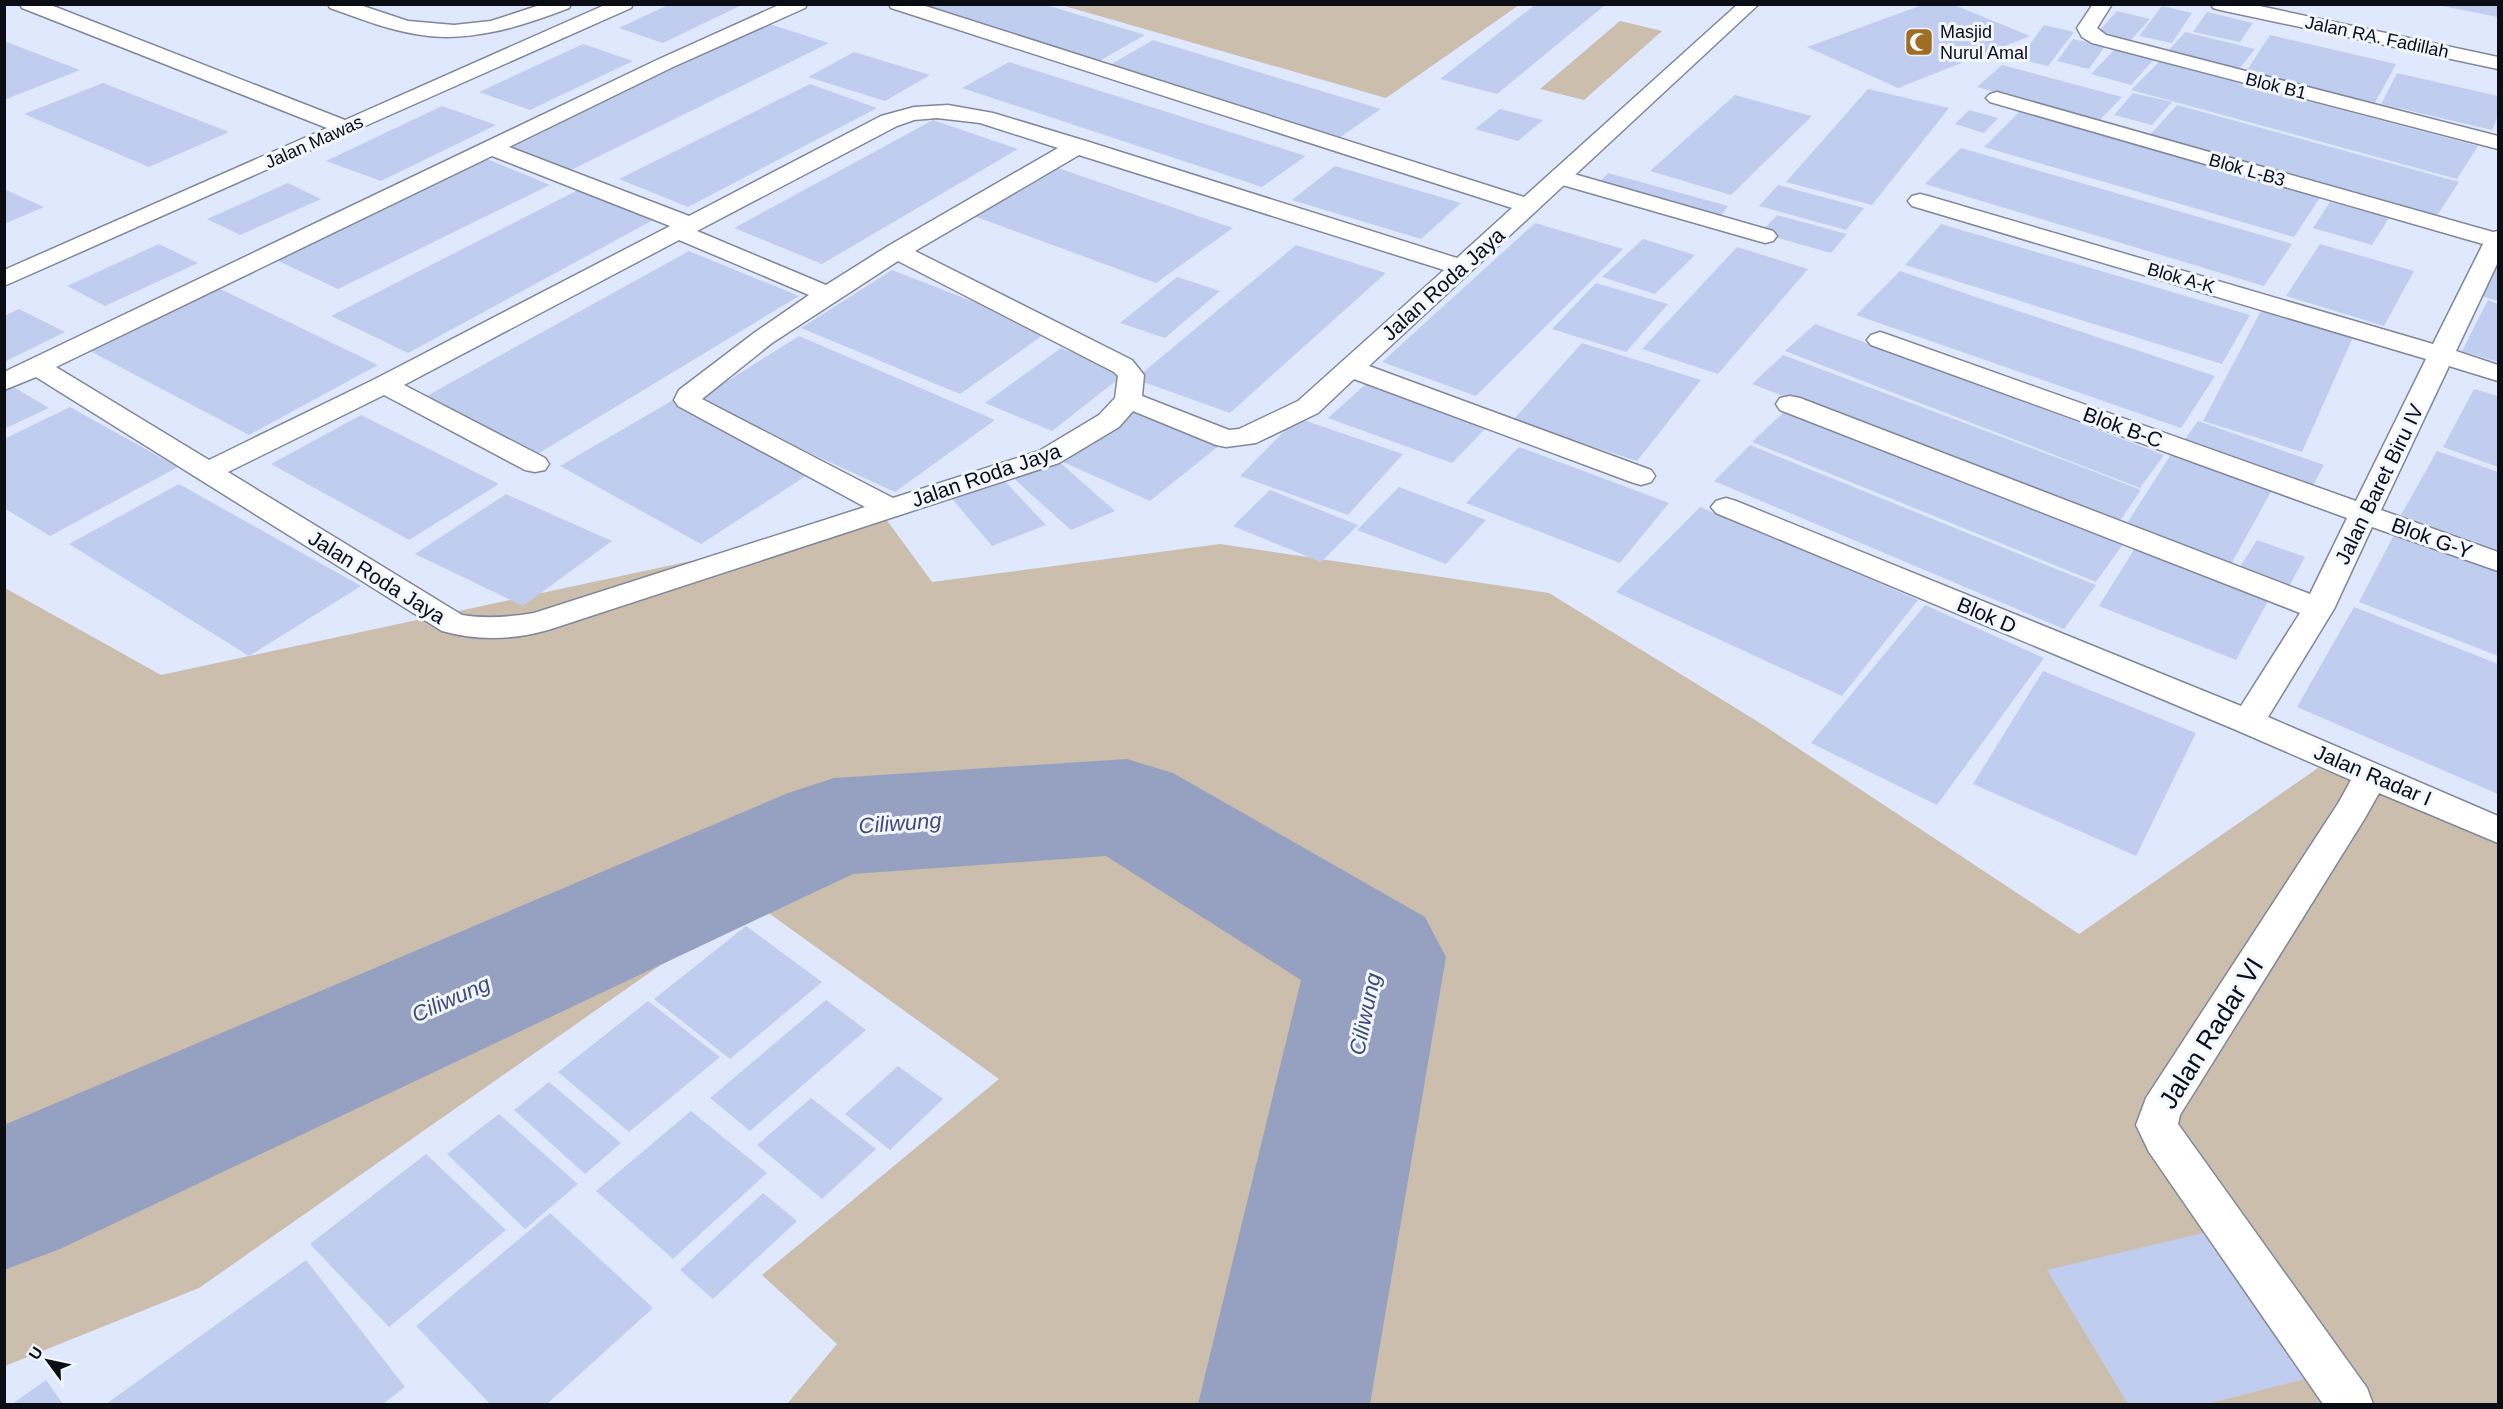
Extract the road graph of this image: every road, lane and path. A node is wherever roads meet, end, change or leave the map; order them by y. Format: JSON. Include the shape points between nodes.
{"nodes":[{"id":1,"x":29,"y":4,"type":"edge"},
{"id":2,"x":337,"y":4,"type":"edge"},
{"id":3,"x":562,"y":4,"type":"edge"},
{"id":4,"x":624,"y":4,"type":"edge"},
{"id":5,"x":798,"y":4,"type":"edge"},
{"id":6,"x":898,"y":4,"type":"edge"},
{"id":7,"x":1750,"y":4,"type":"edge"},
{"id":8,"x":2103,"y":4,"type":"edge"},
{"id":9,"x":2220,"y":4,"type":"edge"},
{"id":10,"x":2256,"y":8,"type":"edge"},
{"id":11,"x":2499,"y":63,"type":"edge"},
{"id":12,"x":1997,"y":98,"type":"dead end"},
{"id":13,"x":346,"y":128,"type":"junction"},
{"id":14,"x":2499,"y":143,"type":"edge"},
{"id":15,"x":1078,"y":146,"type":"junction"},
{"id":16,"x":492,"y":148,"type":"junction"},
{"id":17,"x":1560,"y":177,"type":"junction"},
{"id":18,"x":1920,"y":201,"type":"dead end"},
{"id":19,"x":1528,"y":206,"type":"junction"},
{"id":20,"x":684,"y":228,"type":"junction"},
{"id":21,"x":1765,"y":236,"type":"dead end"},
{"id":22,"x":2498,"y":240,"type":"edge"},
{"id":23,"x":897,"y":251,"type":"junction"},
{"id":24,"x":1461,"y":267,"type":"junction"},
{"id":25,"x":4,"y":279,"type":"edge"},
{"id":26,"x":830,"y":295,"type":"junction"},
{"id":27,"x":1880,"y":340,"type":"dead end"},
{"id":28,"x":2442,"y":355,"type":"junction"},
{"id":29,"x":38,"y":367,"type":"junction"},
{"id":30,"x":1350,"y":368,"type":"junction"},
{"id":31,"x":2499,"y":374,"type":"edge"},
{"id":32,"x":4,"y":382,"type":"edge"},
{"id":33,"x":384,"y":384,"type":"junction"},
{"id":34,"x":1128,"y":400,"type":"junction"},
{"id":35,"x":1790,"y":404,"type":"dead end"},
{"id":36,"x":535,"y":464,"type":"dead end"},
{"id":37,"x":207,"y":472,"type":"junction"},
{"id":38,"x":1641,"y":476,"type":"dead end"},
{"id":39,"x":1726,"y":507,"type":"dead end"},
{"id":40,"x":890,"y":508,"type":"junction"},
{"id":41,"x":2365,"y":514,"type":"junction"},
{"id":42,"x":2499,"y":561,"type":"edge"},
{"id":43,"x":2318,"y":609,"type":"junction"},
{"id":44,"x":2247,"y":722,"type":"junction"},
{"id":45,"x":2371,"y":775,"type":"junction"},
{"id":46,"x":2499,"y":830,"type":"edge"},
{"id":47,"x":2350,"y":1404,"type":"edge"}],
"edges":[{"from":1,"to":13,"type":"street"},
{"from":2,"to":3,"type":"street","via":[[403,26],[450,31],[517,21]]},
{"from":4,"to":13,"type":"street","name":"Jalan Mawas"},
{"from":5,"to":16,"type":"street"},
{"from":6,"to":19,"type":"street"},
{"from":7,"to":17,"type":"street","name":"Jalan Roda Jaya"},
{"from":8,"to":14,"type":"street","name":"Blok B1","via":[[2087,28],[2099,39]]},
{"from":9,"to":10,"type":"street","name":"Jalan RA. Fadillah"},
{"from":10,"to":11,"type":"street","name":"Jalan RA. Fadillah"},
{"from":12,"to":22,"type":"street","name":"Blok L-B3"},
{"from":13,"to":25,"type":"street","name":"Jalan Mawas"},
{"from":15,"to":20,"type":"street","via":[[958,112],[913,113],[889,121]]},
{"from":15,"to":23,"type":"street"},
{"from":15,"to":24,"type":"street"},
{"from":16,"to":20,"type":"street"},
{"from":16,"to":29,"type":"street"},
{"from":17,"to":19,"type":"street","name":"Jalan Roda Jaya"},
{"from":17,"to":21,"type":"street"},
{"from":18,"to":28,"type":"street","name":"Blok A-K"},
{"from":19,"to":24,"type":"street","name":"Jalan Roda Jaya"},
{"from":20,"to":26,"type":"street"},
{"from":20,"to":33,"type":"street"},
{"from":22,"to":28,"type":"street","name":"Jalan Baret Biru IV"},
{"from":23,"to":26,"type":"street"},
{"from":23,"to":34,"type":"street","via":[[1123,366],[1131,375]]},
{"from":24,"to":30,"type":"street","name":"Jalan Roda Jaya"},
{"from":26,"to":40,"type":"street","via":[[763,338],[694,390],[688,400]]},
{"from":27,"to":41,"type":"street","name":"Blok B-C"},
{"from":28,"to":31,"type":"street","name":"Blok A-K"},
{"from":28,"to":41,"type":"street","name":"Jalan Baret Biru IV"},
{"from":29,"to":32,"type":"street"},
{"from":29,"to":37,"type":"street","name":"Jalan Roda Jaya"},
{"from":30,"to":34,"type":"street","name":"Jalan Roda Jaya","via":[[1308,407],[1246,437],[1226,438]]},
{"from":30,"to":38,"type":"street"},
{"from":33,"to":36,"type":"street"},
{"from":33,"to":37,"type":"street"},
{"from":34,"to":40,"type":"street","name":"Jalan Roda Jaya","via":[[1109,421],[1049,457]]},
{"from":35,"to":43,"type":"street"},
{"from":37,"to":40,"type":"street","name":"Jalan Roda Jaya","via":[[453,624],[479,629],[504,629],[578,612]]},
{"from":39,"to":44,"type":"street","name":"Blok D"},
{"from":41,"to":42,"type":"street","name":"Blok G-Y"},
{"from":41,"to":43,"type":"street","name":"Jalan Baret Biru IV"},
{"from":43,"to":44,"type":"street","name":"Jalan Baret Biru IV"},
{"from":44,"to":45,"type":"street","name":"Jalan Radar I"},
{"from":45,"to":46,"type":"street","name":"Jalan Radar I"},
{"from":45,"to":47,"type":"street","name":"Jalan Radar VI","via":[[2160,1111],[2157,1125]]}]}
